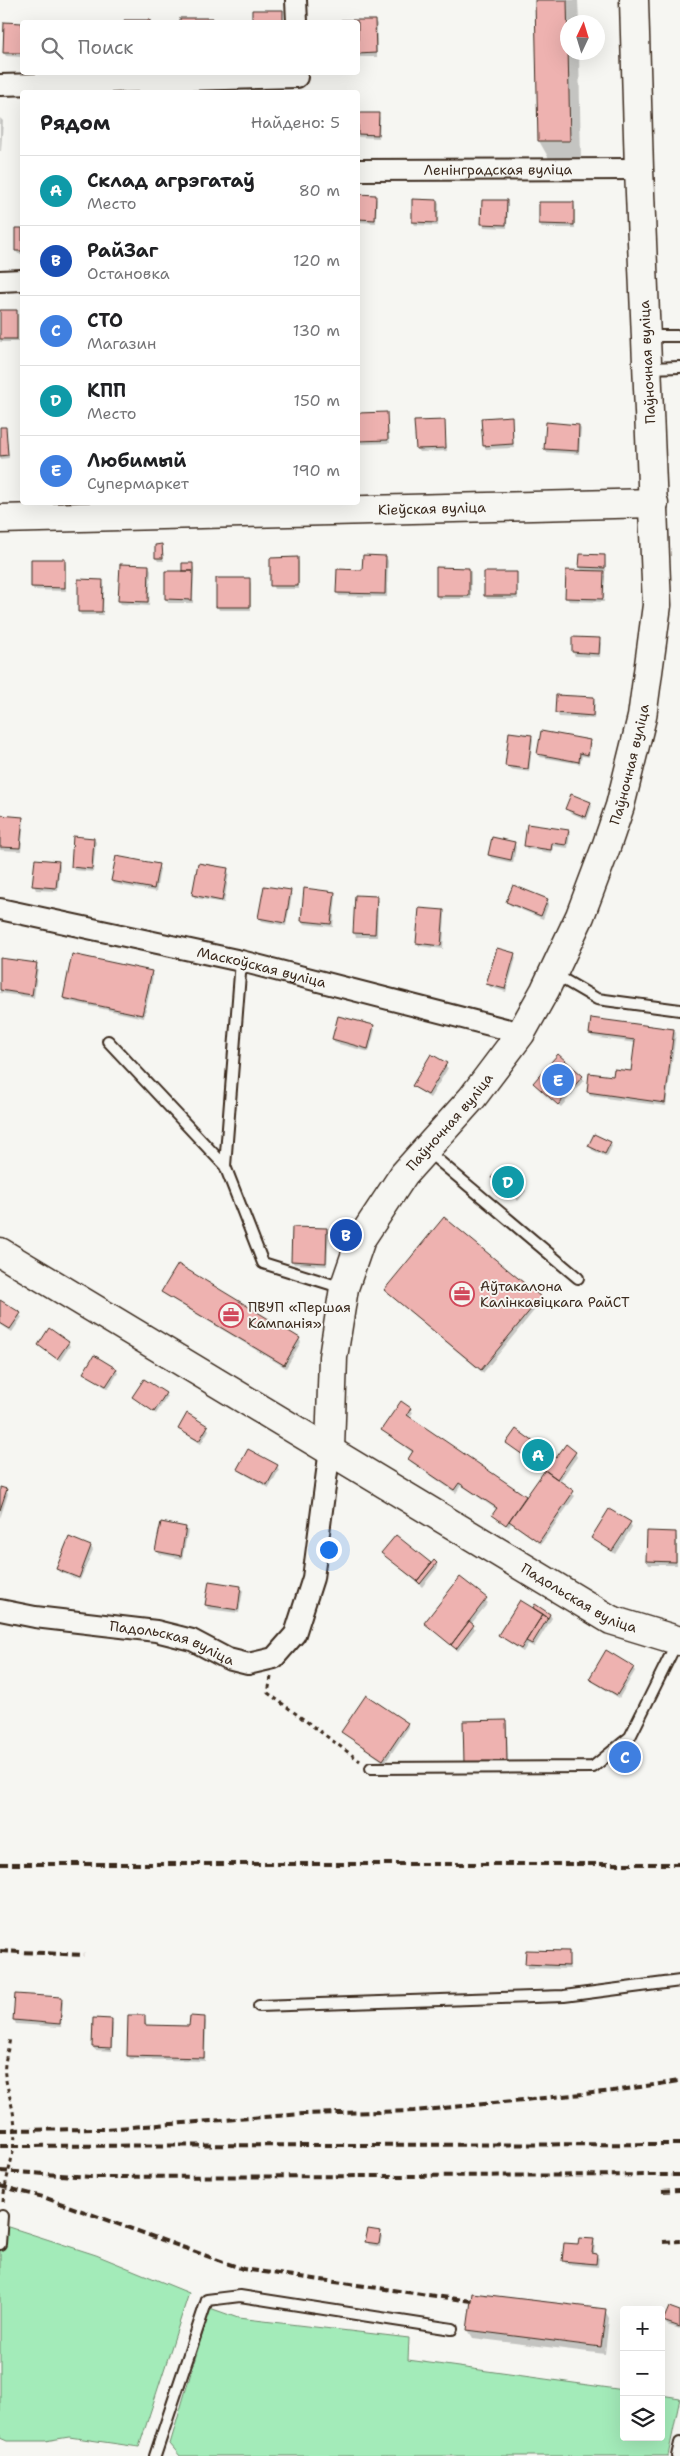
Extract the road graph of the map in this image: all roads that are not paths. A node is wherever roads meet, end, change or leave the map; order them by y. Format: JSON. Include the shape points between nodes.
{"nodes":[{"id":1,"x":296,"y":0,"type":"edge"},
{"id":2,"x":634,"y":0,"type":"edge"},
{"id":3,"x":297,"y":20,"type":"edge"},
{"id":4,"x":297,"y":81,"type":"edge"},
{"id":5,"x":0,"y":85,"type":"edge"},
{"id":6,"x":639,"y":169,"type":"junction"},
{"id":7,"x":360,"y":170,"type":"edge"},
{"id":8,"x":20,"y":280,"type":"edge"},
{"id":9,"x":0,"y":281,"type":"edge"},
{"id":10,"x":646,"y":336,"type":"junction"},
{"id":11,"x":680,"y":336,"type":"edge"},
{"id":12,"x":680,"y":367,"type":"edge"},
{"id":13,"x":648,"y":368,"type":"junction"},
{"id":14,"x":654,"y":503,"type":"junction"},
{"id":15,"x":0,"y":519,"type":"edge"},
{"id":16,"x":0,"y":909,"type":"edge"},
{"id":17,"x":241,"y":962,"type":"junction"},
{"id":18,"x":553,"y":974,"type":"junction"},
{"id":19,"x":680,"y":1010,"type":"edge"},
{"id":20,"x":521,"y":1033,"type":"junction"},
{"id":21,"x":108,"y":1041,"type":"dead end"},
{"id":22,"x":426,"y":1150,"type":"junction"},
{"id":23,"x":225,"y":1166,"type":"junction"},
{"id":24,"x":0,"y":1252,"type":"edge"},
{"id":25,"x":578,"y":1278,"type":"dead end"},
{"id":26,"x":344,"y":1288,"type":"junction"},
{"id":27,"x":330,"y":1449,"type":"junction"},
{"id":28,"x":0,"y":1610,"type":"edge"},
{"id":29,"x":679,"y":1641,"type":"edge"},
{"id":30,"x":371,"y":1768,"type":"road end"},
{"id":31,"x":680,"y":1981,"type":"edge"},
{"id":32,"x":260,"y":2006,"type":"dead end"},
{"id":33,"x":2,"y":2216,"type":"road end"},
{"id":34,"x":0,"y":2244,"type":"edge"},
{"id":35,"x":452,"y":2328,"type":"dead end"},
{"id":36,"x":680,"y":2443,"type":"edge"},
{"id":37,"x":155,"y":2456,"type":"edge"},
{"id":38,"x":677,"y":2456,"type":"edge"}],
"edges":[{"from":1,"to":3,"type":"street"},
{"from":2,"to":6,"type":"street","name":"Паўночная вуліца"},
{"from":4,"to":5,"type":"street"},
{"from":6,"to":7,"type":"street","name":"Ленінградская вуліца"},
{"from":6,"to":10,"type":"street","name":"Паўночная вуліца"},
{"from":8,"to":9,"type":"street"},
{"from":10,"to":11,"type":"lane"},
{"from":10,"to":13,"type":"street","name":"Паўночная вуліца"},
{"from":12,"to":13,"type":"lane"},
{"from":13,"to":14,"type":"street","name":"Паўночная вуліца"},
{"from":14,"to":15,"type":"street","name":"Кіеўская вуліца"},
{"from":14,"to":18,"type":"street","name":"Паўночная вуліца","via":[[658,605],[642,717],[620,806],[606,847],[580,916]]},
{"from":16,"to":17,"type":"street","name":"Маскоўская вуліца"},
{"from":17,"to":20,"type":"street","name":"Маскоўская вуліца"},
{"from":17,"to":23,"type":"lane"},
{"from":18,"to":19,"type":"lane","via":[[597,1000]]},
{"from":18,"to":20,"type":"street","name":"Паўночная вуліца"},
{"from":20,"to":22,"type":"street","name":"Паўночная вуліца","via":[[472,1098]]},
{"from":21,"to":23,"type":"lane"},
{"from":22,"to":25,"type":"lane"},
{"from":22,"to":26,"type":"street","name":"Паўночная вуліца","via":[[404,1174],[361,1239]]},
{"from":23,"to":26,"type":"lane","via":[[263,1263]]},
{"from":24,"to":27,"type":"street","name":"Падольская вуліца"},
{"from":26,"to":27,"type":"street","name":"Паўночная вуліца","via":[[333,1357]]},
{"from":27,"to":28,"type":"street","name":"Падольская вуліца","via":[[313,1578],[295,1634],[274,1658],[248,1664],[228,1659],[192,1640],[156,1631]]},
{"from":27,"to":29,"type":"street","name":"Падольская вуліца","via":[[611,1620]]},
{"from":29,"to":30,"type":"lane","via":[[630,1737],[593,1767]]},
{"from":31,"to":32,"type":"lane","via":[[564,1996]]},
{"from":33,"to":34,"type":"lane"},
{"from":35,"to":37,"type":"lane","via":[[240,2296],[207,2300]]},
{"from":36,"to":38,"type":"lane"}]}
